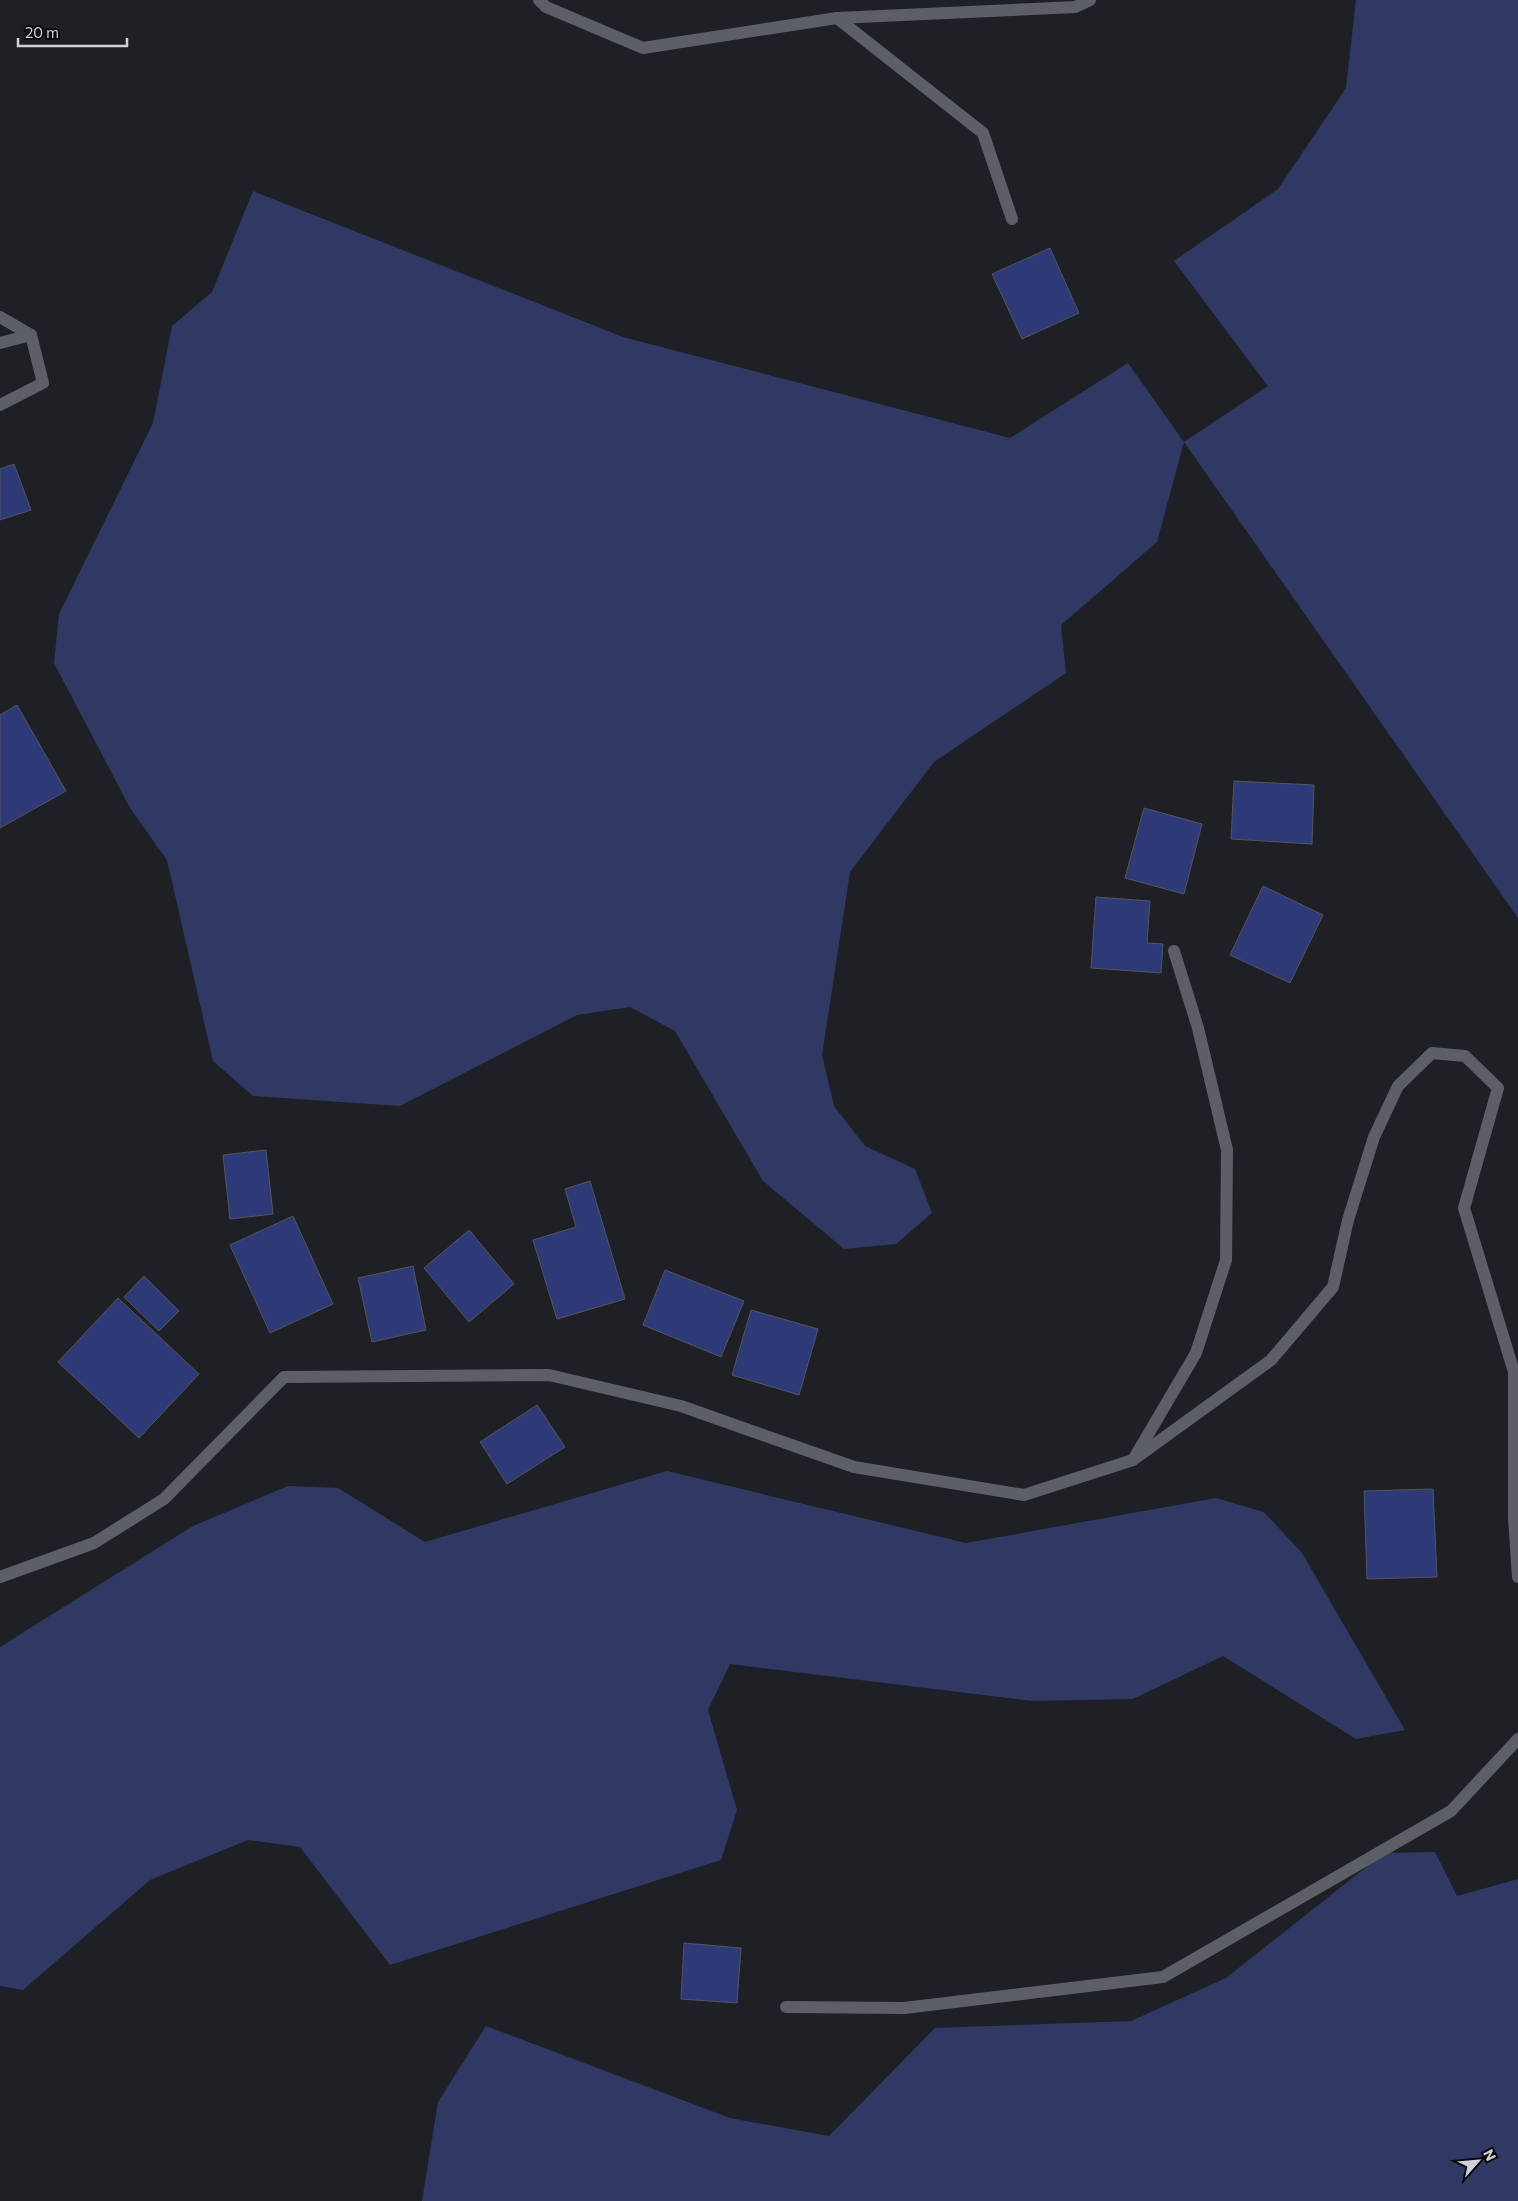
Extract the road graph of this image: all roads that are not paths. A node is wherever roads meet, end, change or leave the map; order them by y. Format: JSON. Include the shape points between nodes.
{"nodes":[{"id":1,"x":539,"y":0,"type":"edge"},
{"id":2,"x":1090,"y":0,"type":"edge"},
{"id":3,"x":837,"y":18,"type":"junction"},
{"id":4,"x":1012,"y":219,"type":"dead end"},
{"id":5,"x":0,"y":317,"type":"edge"},
{"id":6,"x":31,"y":335,"type":"junction"},
{"id":7,"x":0,"y":343,"type":"edge"},
{"id":8,"x":0,"y":405,"type":"edge"},
{"id":9,"x":1174,"y":951,"type":"dead end"},
{"id":10,"x":1133,"y":1460,"type":"junction"},
{"id":11,"x":0,"y":1577,"type":"edge"},
{"id":12,"x":1518,"y":1577,"type":"edge"},
{"id":13,"x":1518,"y":1739,"type":"edge"},
{"id":14,"x":786,"y":2007,"type":"dead end"}],
"edges":[{"from":1,"to":3,"type":"street","via":[[546,7],[643,48]]},
{"from":2,"to":3,"type":"street","via":[[1075,7]]},
{"from":3,"to":4,"type":"street","via":[[983,133]]},
{"from":5,"to":6,"type":"street"},
{"from":6,"to":7,"type":"street"},
{"from":6,"to":8,"type":"street","via":[[43,383]]},
{"from":9,"to":10,"type":"street","via":[[1198,1028],[1227,1150],[1226,1260],[1196,1353]]},
{"from":10,"to":11,"type":"street","via":[[1024,1495],[854,1466],[681,1406],[548,1375],[284,1377],[164,1500],[94,1542]]},
{"from":10,"to":12,"type":"street","via":[[1271,1360],[1333,1287],[1348,1220],[1374,1137],[1398,1086],[1432,1053],[1465,1056],[1498,1088],[1464,1208],[1514,1372],[1514,1518]]},
{"from":13,"to":14,"type":"street","via":[[1451,1811],[1162,1977],[904,2008]]}]}
